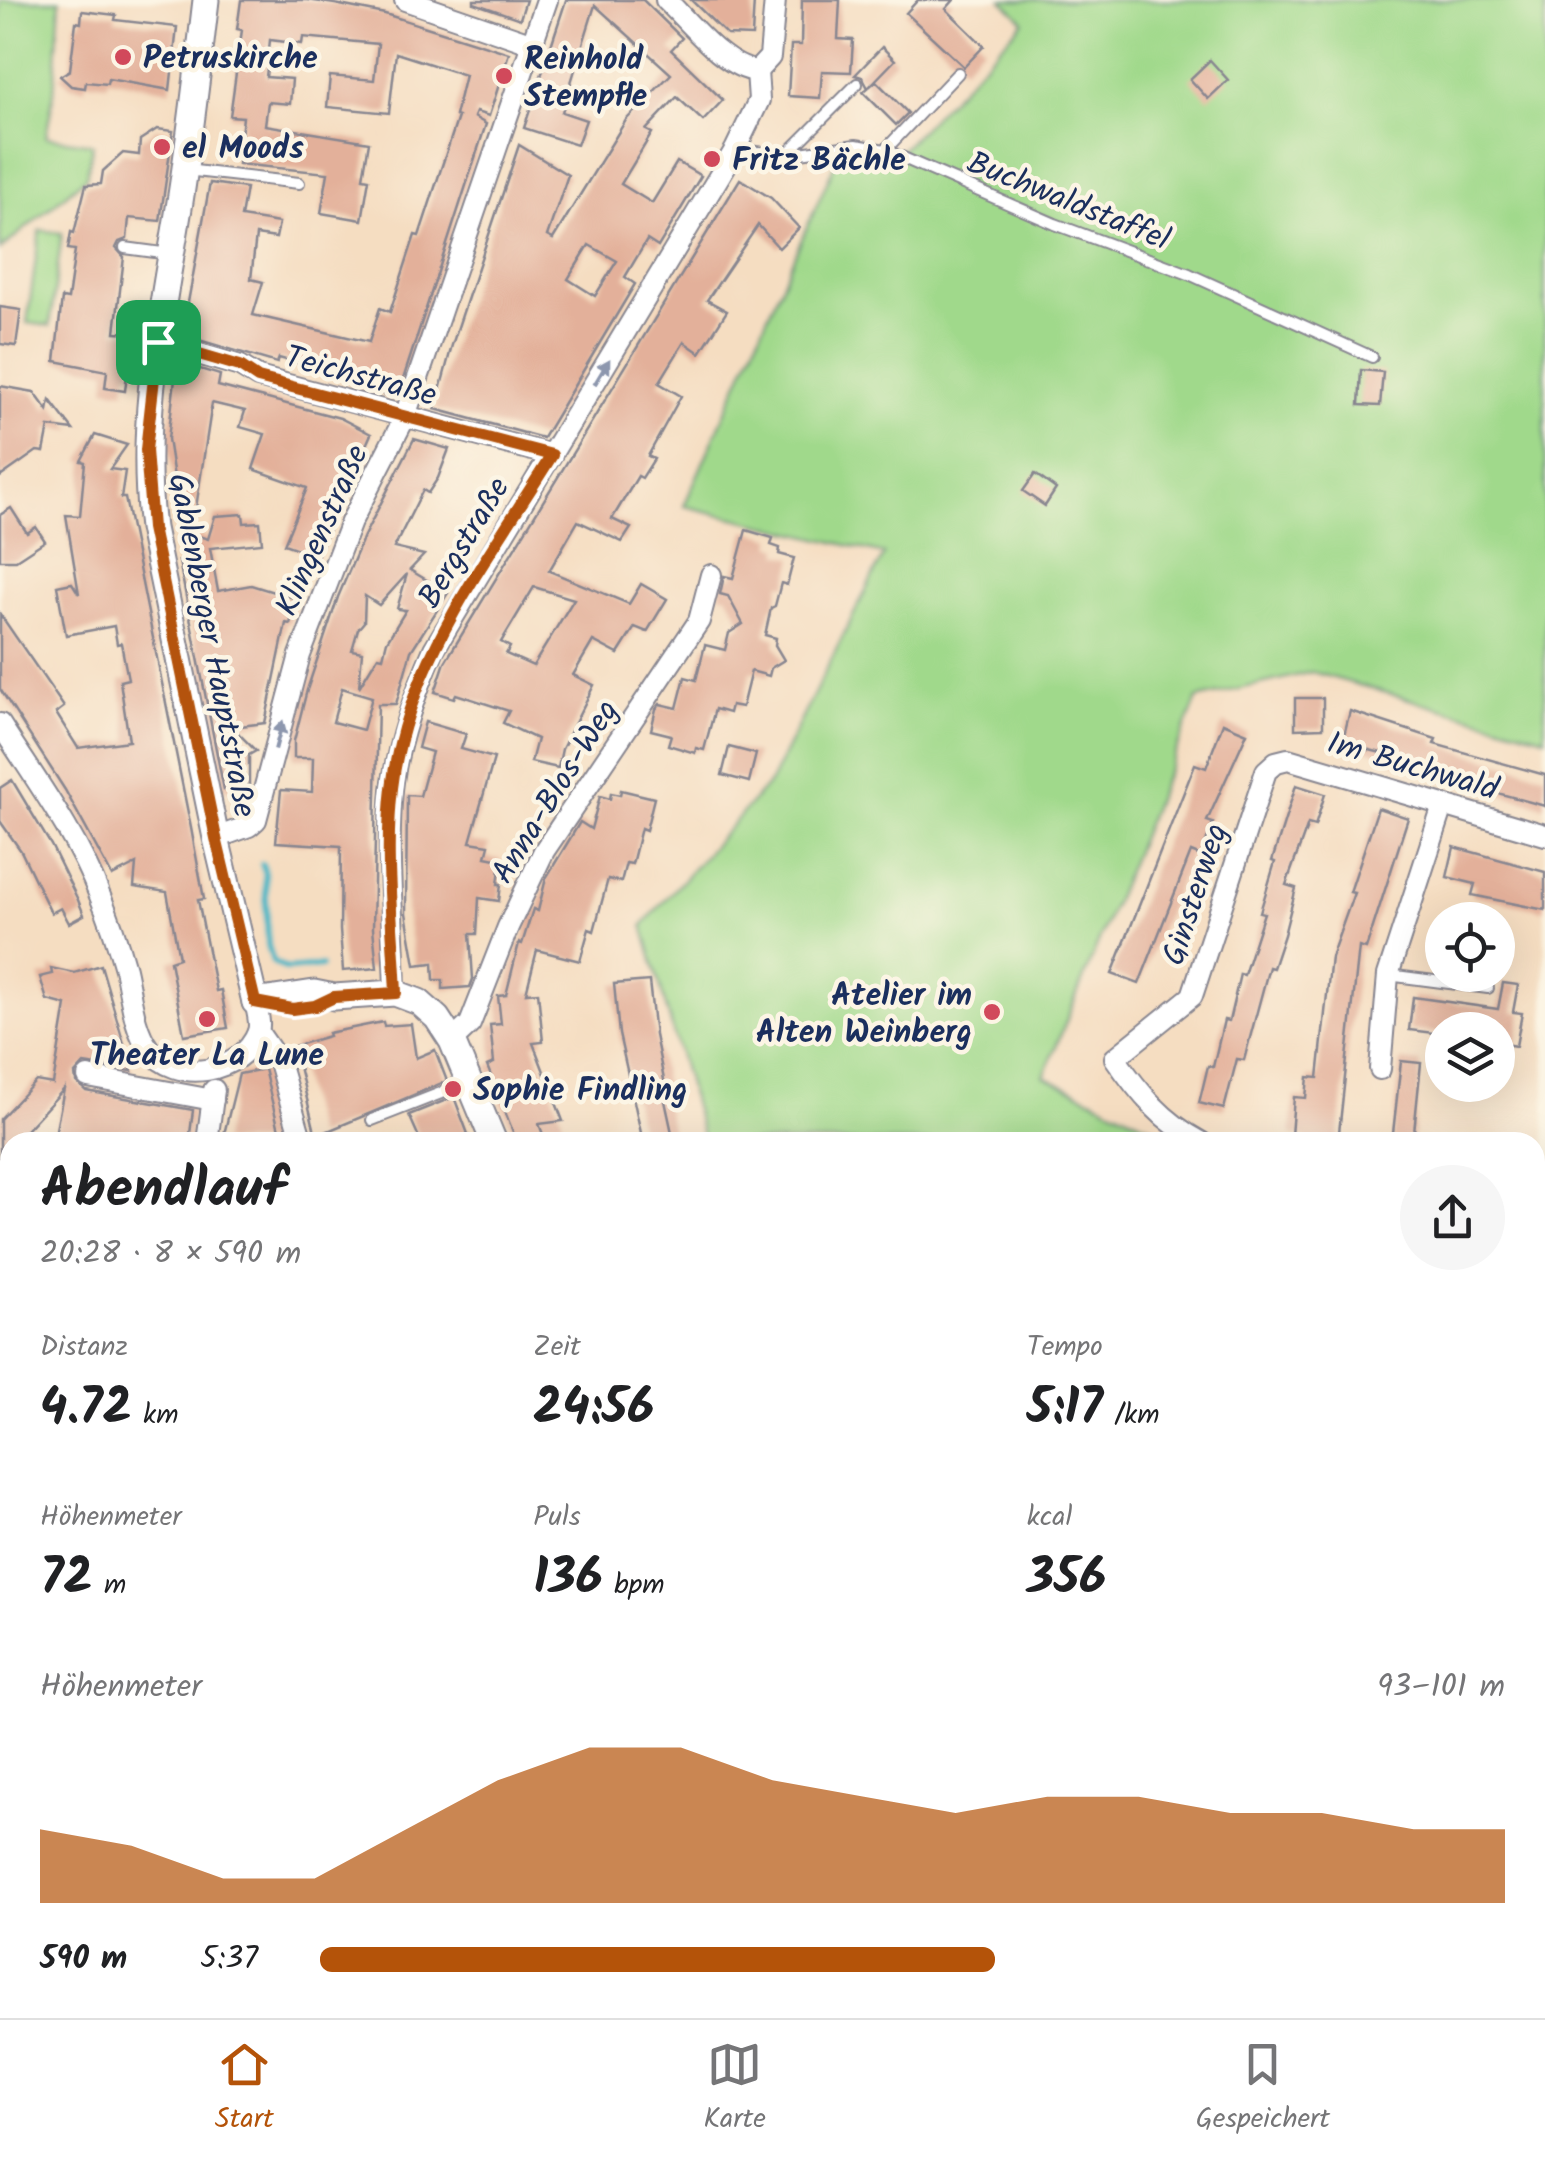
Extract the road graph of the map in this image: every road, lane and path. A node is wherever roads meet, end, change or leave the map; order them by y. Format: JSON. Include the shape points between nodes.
{"nodes":[{"id":1,"x":206,"y":0,"type":"edge"},
{"id":2,"x":405,"y":0,"type":"edge"},
{"id":3,"x":546,"y":0,"type":"edge"},
{"id":4,"x":666,"y":0,"type":"edge"},
{"id":5,"x":775,"y":0,"type":"edge"},
{"id":6,"x":532,"y":44,"type":"junction"},
{"id":7,"x":757,"y":72,"type":"junction"},
{"id":8,"x":958,"y":73,"type":"dead end"},
{"id":9,"x":857,"y":84,"type":"dead end"},
{"id":10,"x":736,"y":150,"type":"junction"},
{"id":11,"x":885,"y":150,"type":"junction"},
{"id":12,"x":786,"y":155,"type":"junction"},
{"id":13,"x":185,"y":170,"type":"junction"},
{"id":14,"x":300,"y":184,"type":"dead end"},
{"id":15,"x":126,"y":248,"type":"dead end"},
{"id":16,"x":171,"y":254,"type":"junction"},
{"id":17,"x":158,"y":342,"type":"junction"},
{"id":18,"x":1372,"y":357,"type":"dead end"},
{"id":19,"x":404,"y":418,"type":"junction"},
{"id":20,"x":552,"y":455,"type":"junction"},
{"id":21,"x":711,"y":576,"type":"dead end"},
{"id":22,"x":0,"y":724,"type":"edge"},
{"id":23,"x":1266,"y":771,"type":"joint"},
{"id":24,"x":1444,"y":806,"type":"junction"},
{"id":25,"x":1545,"y":835,"type":"edge"},
{"id":26,"x":216,"y":838,"type":"junction"},
{"id":27,"x":1388,"y":975,"type":"junction"},
{"id":28,"x":1425,"y":980,"type":"edge"},
{"id":29,"x":396,"y":993,"type":"junction"},
{"id":30,"x":255,"y":1002,"type":"junction"},
{"id":31,"x":258,"y":1032,"type":"junction"},
{"id":32,"x":452,"y":1041,"type":"junction"},
{"id":33,"x":217,"y":1069,"type":"junction"},
{"id":34,"x":1380,"y":1070,"type":"dead end"},
{"id":35,"x":88,"y":1077,"type":"dead end"},
{"id":36,"x":470,"y":1082,"type":"junction"},
{"id":37,"x":212,"y":1100,"type":"junction"},
{"id":38,"x":372,"y":1120,"type":"dead end"},
{"id":39,"x":208,"y":1132,"type":"edge"},
{"id":40,"x":299,"y":1132,"type":"edge"},
{"id":41,"x":490,"y":1132,"type":"edge"},
{"id":42,"x":1182,"y":1132,"type":"edge"}],
"edges":[{"from":1,"to":13,"type":"street","name":"Gablenberger Hauptstraße"},
{"from":2,"to":6,"type":"street"},
{"from":3,"to":6,"type":"street","name":"Klingenstraße"},
{"from":4,"to":7,"type":"street","via":[[728,61]]},
{"from":5,"to":7,"type":"street","name":"Bergstraße","via":[[770,57]]},
{"from":6,"to":19,"type":"street","name":"Klingenstraße"},
{"from":7,"to":10,"type":"street","name":"Bergstraße","via":[[759,100]]},
{"from":8,"to":11,"type":"lane"},
{"from":9,"to":12,"type":"lane"},
{"from":10,"to":12,"type":"lane","name":"Buchwaldstaffel"},
{"from":20,"to":10,"type":"street","name":"Bergstraße","one_way":true},
{"from":11,"to":12,"type":"lane","name":"Buchwaldstaffel","via":[[856,144]]},
{"from":11,"to":18,"type":"lane","name":"Buchwaldstaffel"},
{"from":13,"to":14,"type":"lane"},
{"from":13,"to":16,"type":"street","name":"Gablenberger Hauptstraße"},
{"from":15,"to":16,"type":"lane"},
{"from":16,"to":17,"type":"street","name":"Gablenberger Hauptstraße"},
{"from":17,"to":19,"type":"street","name":"Teichstraße"},
{"from":17,"to":26,"type":"street","name":"Gablenberger Hauptstraße","via":[[146,425],[146,486]]},
{"from":19,"to":20,"type":"street","name":"Teichstraße"},
{"from":26,"to":19,"type":"street","name":"Klingenstraße","one_way":true,"via":[[256,820],[322,593]]},
{"from":20,"to":29,"type":"street","name":"Bergstraße","via":[[434,648],[411,708],[392,787]]},
{"from":21,"to":32,"type":"street","name":"Anna-Blos-Weg","via":[[699,621],[544,851],[470,1024]]},
{"from":22,"to":33,"type":"street","via":[[99,893],[151,1052],[166,1064]]},
{"from":23,"to":24,"type":"street","name":"Im Buchwald","via":[[1288,760]]},
{"from":23,"to":42,"type":"street","name":"Ginsterweg","via":[[1192,996],[1115,1058],[1140,1094]]},
{"from":24,"to":25,"type":"street","name":"Im Buchwald"},
{"from":24,"to":27,"type":"street"},
{"from":26,"to":30,"type":"street","name":"Gablenberger Hauptstraße"},
{"from":27,"to":28,"type":"lane"},
{"from":27,"to":34,"type":"street"},
{"from":29,"to":30,"type":"street","via":[[314,993]]},
{"from":29,"to":32,"type":"street","via":[[419,1002]]},
{"from":30,"to":31,"type":"street"},
{"from":31,"to":33,"type":"street"},
{"from":31,"to":40,"type":"street","via":[[279,1062]]},
{"from":32,"to":36,"type":"street"},
{"from":33,"to":37,"type":"street"},
{"from":35,"to":37,"type":"street"},
{"from":36,"to":38,"type":"lane"},
{"from":36,"to":41,"type":"street"},
{"from":37,"to":39,"type":"street"}]}
